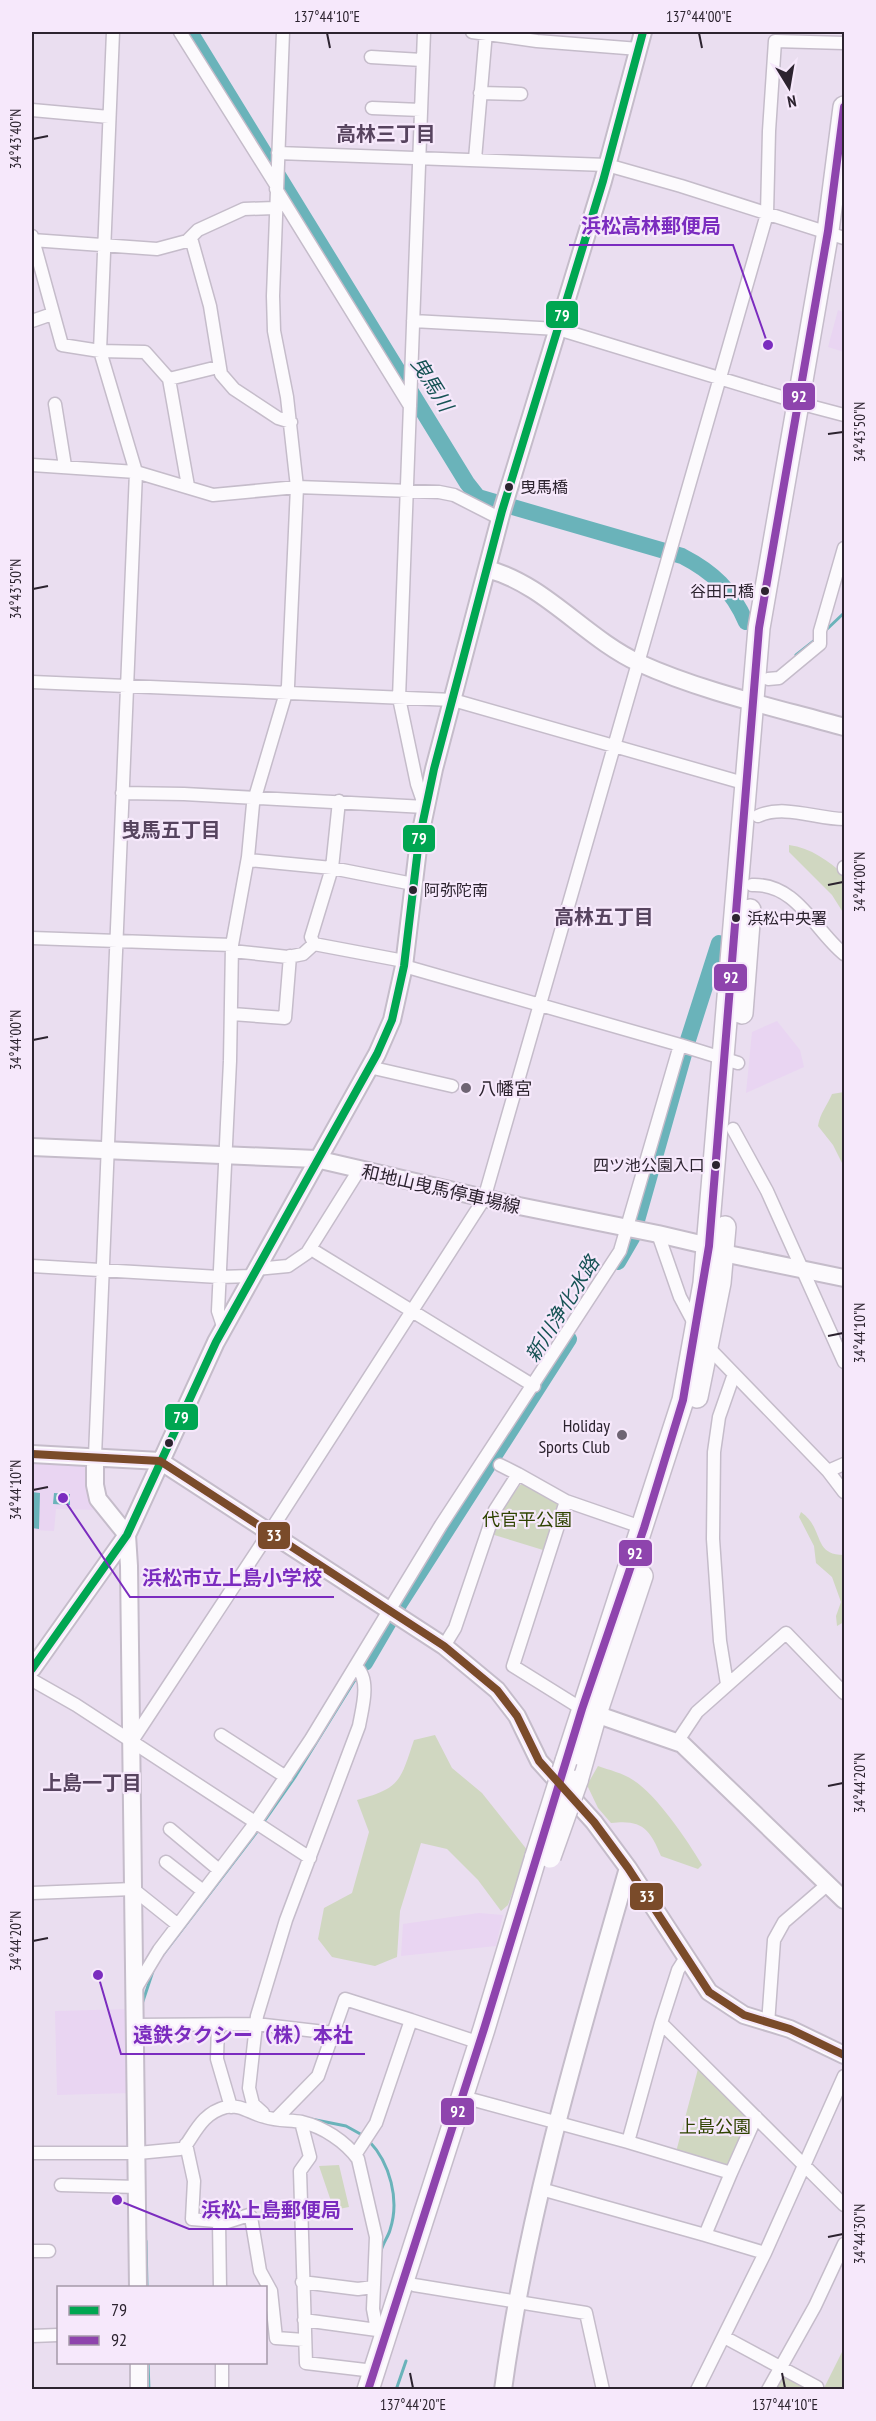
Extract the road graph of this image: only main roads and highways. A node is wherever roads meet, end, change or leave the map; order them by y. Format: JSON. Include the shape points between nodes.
{"nodes":[{"id":1,"x":844,"y":107,"type":"edge"},
{"id":2,"x":844,"y":181,"type":"edge"},
{"id":3,"x":836,"y":235,"type":"edge"},
{"id":4,"x":802,"y":403,"type":"junction"},
{"id":5,"x":761,"y":704,"type":"junction"},
{"id":6,"x":731,"y":1060,"type":"junction"},
{"id":7,"x":716,"y":1249,"type":"junction"},
{"id":8,"x":589,"y":1712,"type":"junction"},
{"id":9,"x":543,"y":1858,"type":"junction"},
{"id":10,"x":375,"y":2383,"type":"edge"}],
"edges":[{"from":1,"to":3,"type":"highway"},
{"from":2,"to":3,"type":"highway"},
{"from":3,"to":4,"type":"highway"},
{"from":4,"to":5,"type":"highway","via":[[768,679]]},
{"from":4,"to":5,"type":"highway","via":[[760,621]]},
{"from":5,"to":6,"type":"highway","via":[[758,816]]},
{"from":5,"to":6,"type":"highway","via":[[747,784]]},
{"from":6,"to":7,"type":"highway"},
{"from":6,"to":7,"type":"highway","via":[[733,1130]]},
{"from":7,"to":8,"type":"highway","via":[[683,1400]]},
{"from":7,"to":8,"type":"highway","via":[[708,1349],[677,1469]]},
{"from":8,"to":9,"type":"highway","bridge":true,"via":[[566,1761]]},
{"from":8,"to":9,"type":"highway","bridge":true,"via":[[577,1781]]},
{"from":9,"to":10,"type":"highway","via":[[474,2100],[414,2284]]},
{"from":9,"to":10,"type":"highway","via":[[382,2333]]}]}
